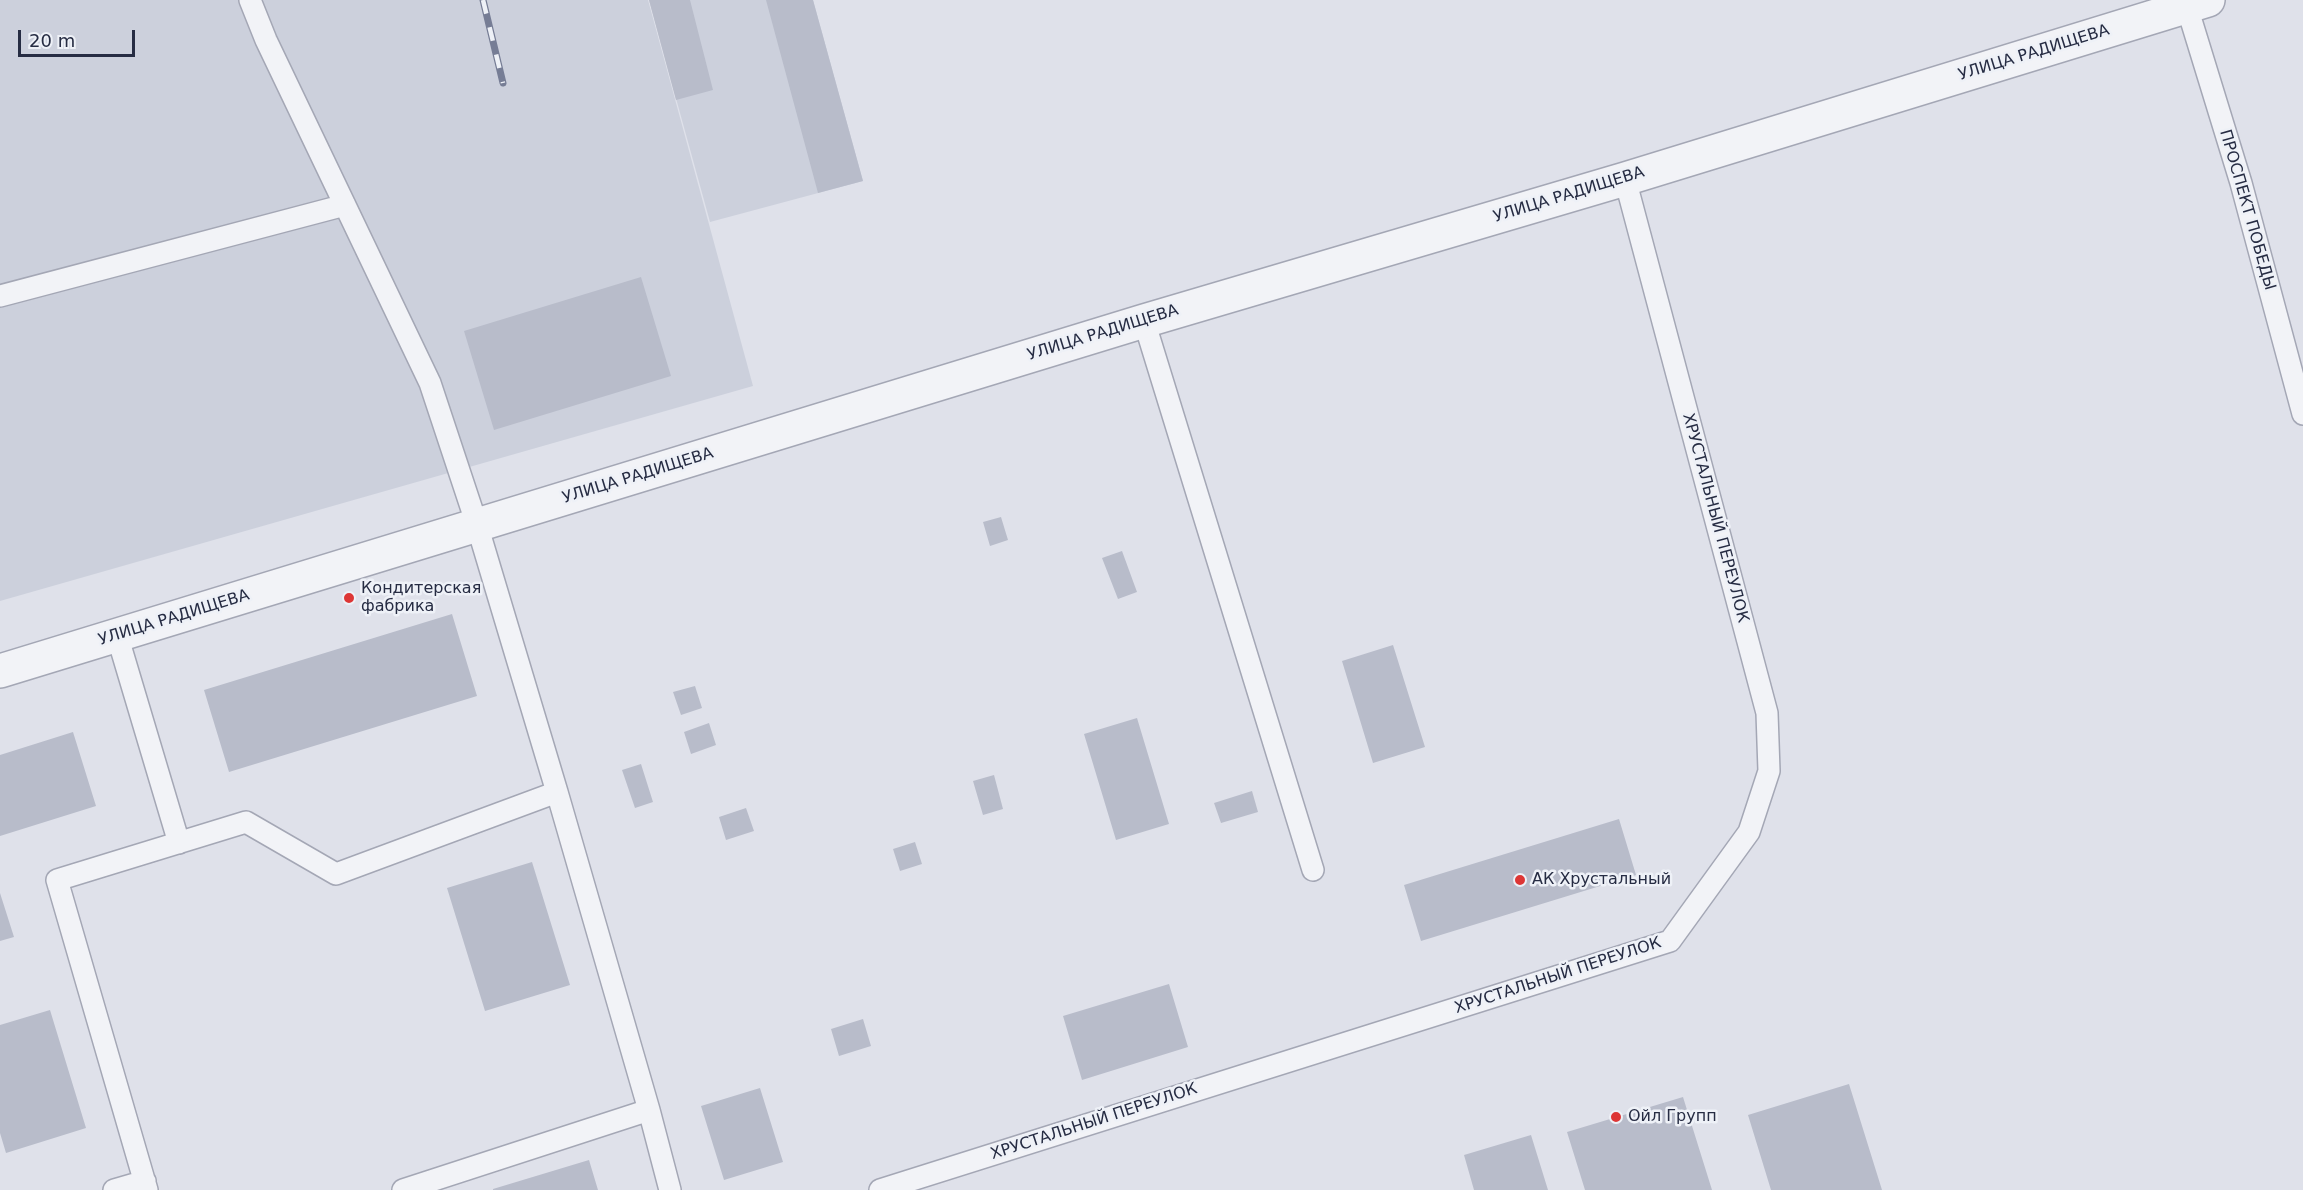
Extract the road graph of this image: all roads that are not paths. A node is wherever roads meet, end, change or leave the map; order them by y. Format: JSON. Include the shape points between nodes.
{"nodes":[{"id":1,"x":250,"y":0,"type":"edge"},
{"id":2,"x":2197,"y":3,"type":"edge"},
{"id":3,"x":1625,"y":179,"type":"junction"},
{"id":4,"x":345,"y":205,"type":"junction"},
{"id":5,"x":0,"y":296,"type":"edge"},
{"id":6,"x":1144,"y":321,"type":"junction"},
{"id":7,"x":2303,"y":414,"type":"edge"},
{"id":8,"x":477,"y":525,"type":"junction"},
{"id":9,"x":117,"y":635,"type":"junction"},
{"id":10,"x":0,"y":671,"type":"edge"},
{"id":11,"x":557,"y":792,"type":"junction"},
{"id":12,"x":179,"y":843,"type":"junction"},
{"id":13,"x":1313,"y":870,"type":"dead end"},
{"id":14,"x":649,"y":1110,"type":"junction"},
{"id":15,"x":146,"y":1185,"type":"edge"},
{"id":16,"x":114,"y":1190,"type":"edge"},
{"id":17,"x":403,"y":1190,"type":"edge"},
{"id":18,"x":670,"y":1190,"type":"edge"},
{"id":19,"x":880,"y":1190,"type":"edge"}],
"edges":[{"from":1,"to":4,"type":"lane"},
{"from":2,"to":3,"type":"street","name":"УЛИЦА РАДИЩЕВА"},
{"from":2,"to":7,"type":"lane","name":"ПРОСПЕКТ ПОБЕДЫ"},
{"from":3,"to":6,"type":"street","name":"УЛИЦА РАДИЩЕВА"},
{"from":3,"to":19,"type":"lane","name":"ХРУСТАЛЬНЫЙ ПЕРЕУЛОК","via":[[1767,713],[1769,771],[1749,832],[1670,941]]},
{"from":4,"to":5,"type":"lane"},
{"from":4,"to":8,"type":"lane","via":[[430,383]]},
{"from":6,"to":8,"type":"street","name":"УЛИЦА РАДИЩЕВА"},
{"from":6,"to":13,"type":"lane"},
{"from":8,"to":9,"type":"street","name":"УЛИЦА РАДИЩЕВА"},
{"from":8,"to":11,"type":"lane"},
{"from":9,"to":10,"type":"street","name":"УЛИЦА РАДИЩЕВА"},
{"from":9,"to":12,"type":"lane"},
{"from":11,"to":12,"type":"lane","via":[[336,874],[246,822]]},
{"from":11,"to":14,"type":"lane"},
{"from":12,"to":15,"type":"lane","via":[[57,880]]},
{"from":14,"to":17,"type":"lane"},
{"from":14,"to":18,"type":"lane"},
{"from":15,"to":16,"type":"lane"}]}
